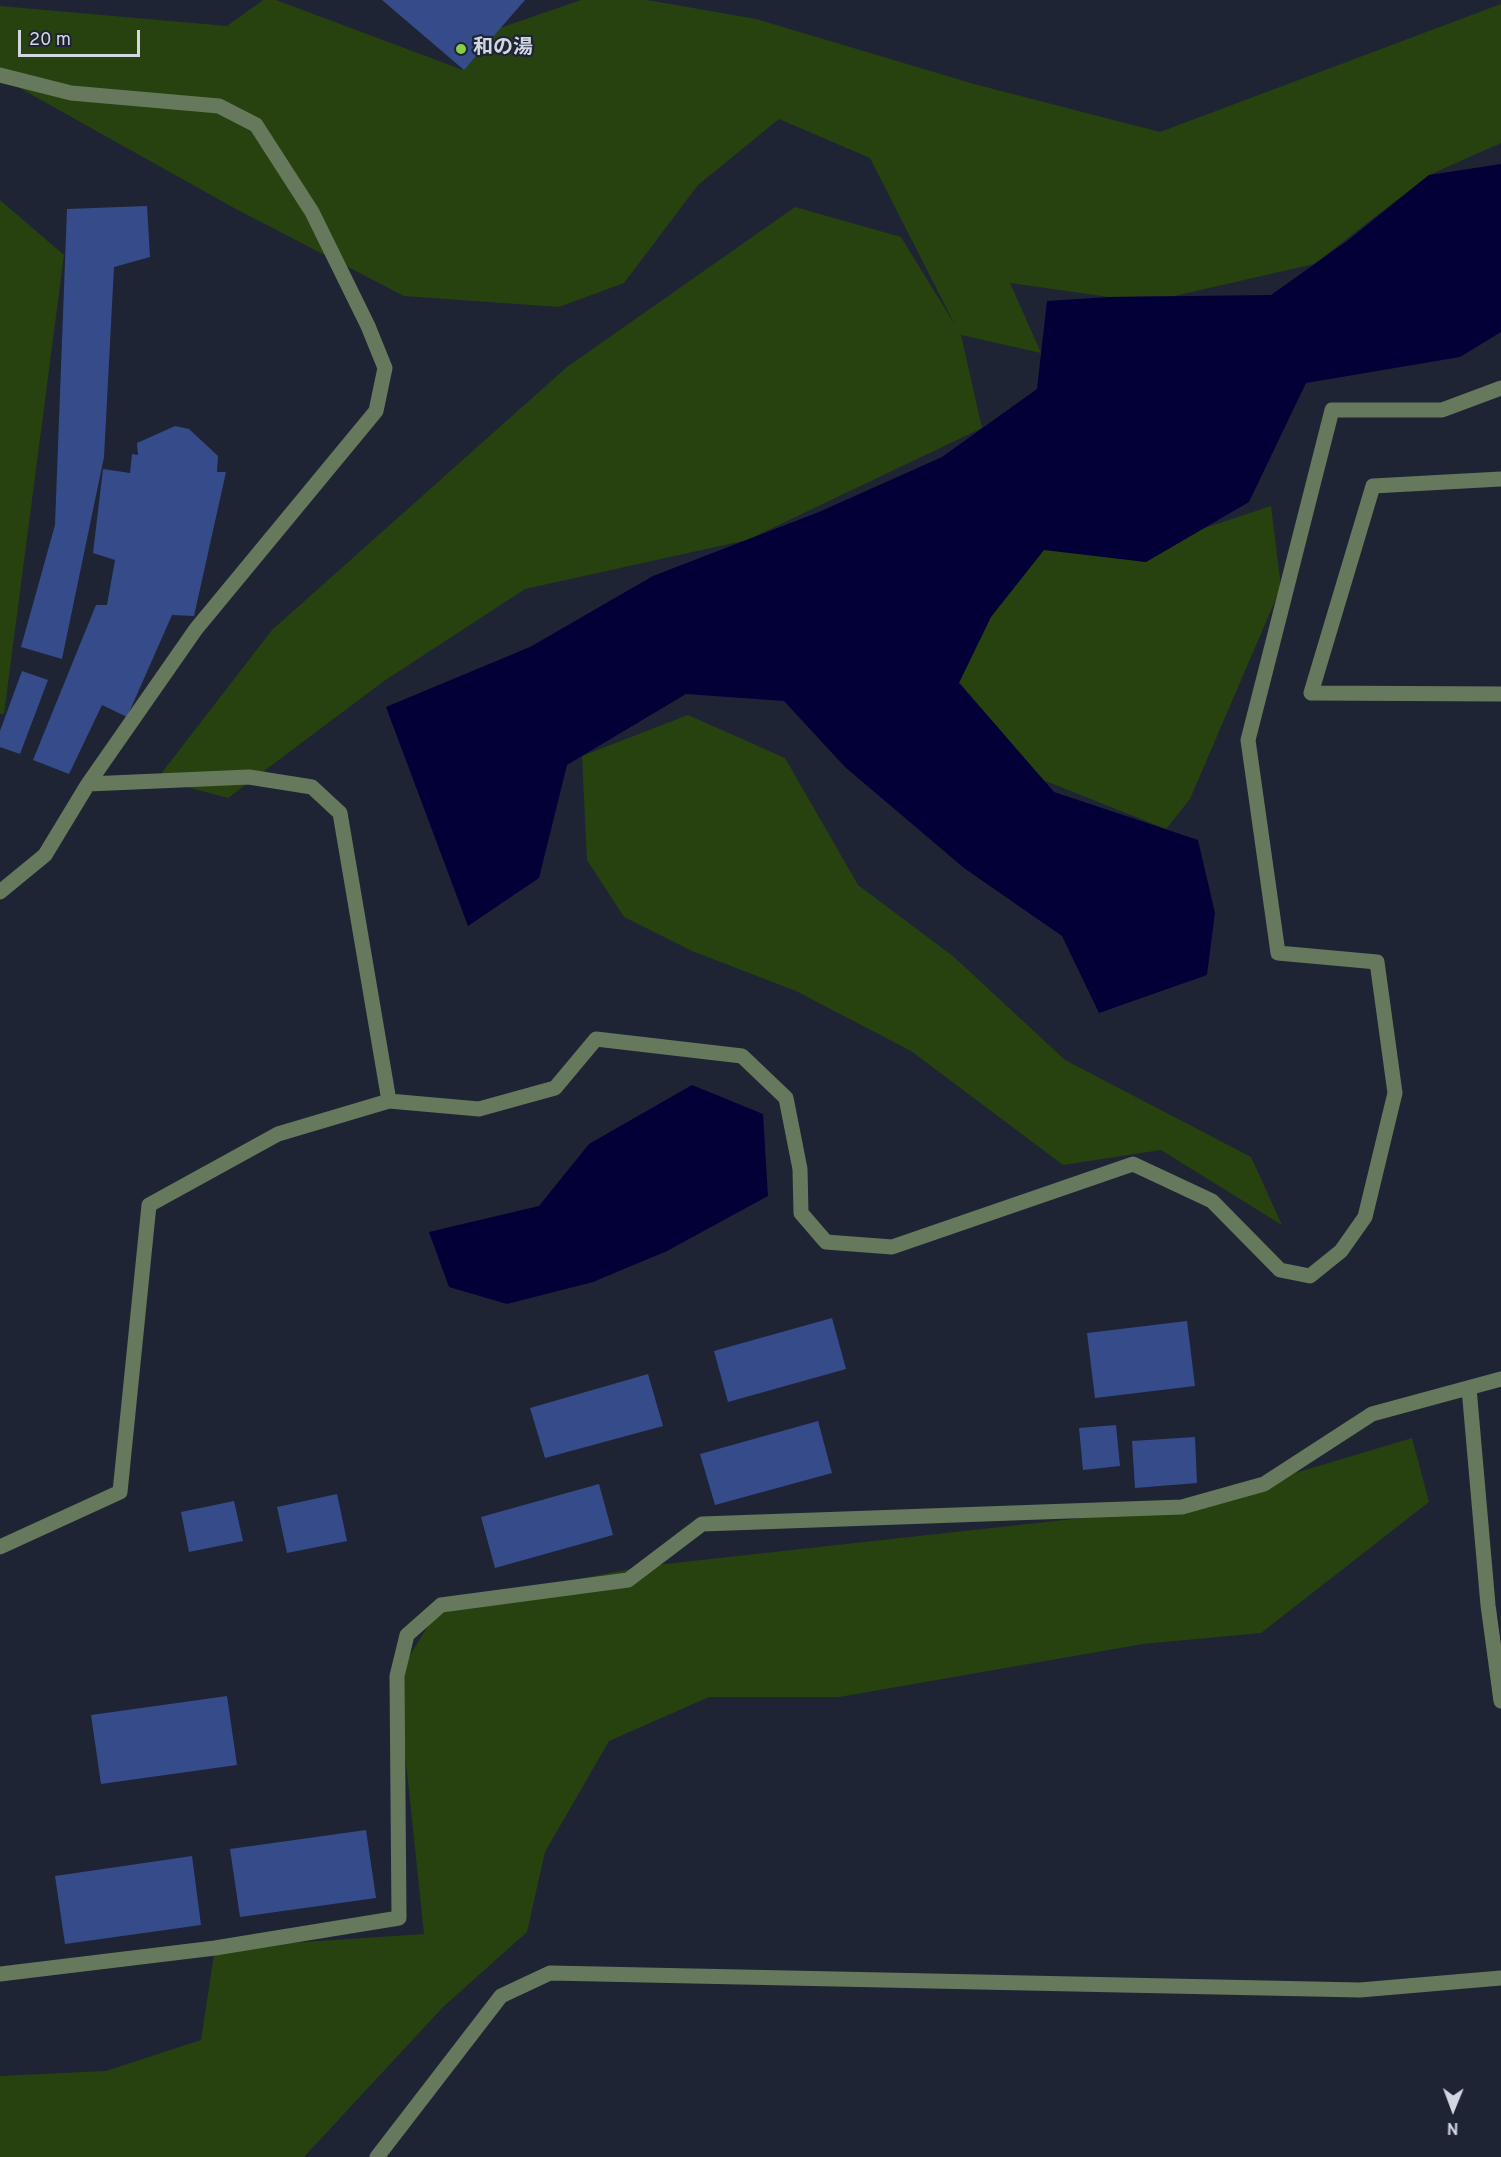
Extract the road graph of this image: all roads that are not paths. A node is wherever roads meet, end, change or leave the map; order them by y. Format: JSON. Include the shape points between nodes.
{"nodes":[{"id":1,"x":0,"y":75,"type":"edge"},
{"id":2,"x":1501,"y":388,"type":"edge"},
{"id":3,"x":1501,"y":479,"type":"edge"},
{"id":4,"x":1501,"y":694,"type":"edge"},
{"id":5,"x":88,"y":784,"type":"junction"},
{"id":6,"x":0,"y":892,"type":"edge"},
{"id":7,"x":389,"y":1101,"type":"junction"},
{"id":8,"x":1501,"y":1379,"type":"edge"},
{"id":9,"x":1469,"y":1388,"type":"junction"},
{"id":10,"x":0,"y":1547,"type":"edge"},
{"id":11,"x":1494,"y":1605,"type":"edge"},
{"id":12,"x":1501,"y":1701,"type":"edge"},
{"id":13,"x":0,"y":1974,"type":"edge"},
{"id":14,"x":1501,"y":1978,"type":"edge"},
{"id":15,"x":377,"y":2157,"type":"edge"}],
"edges":[{"from":1,"to":5,"type":"street","via":[[71,93],[219,106],[256,125],[312,212],[385,368],[376,411],[195,629]]},
{"from":2,"to":7,"type":"street","via":[[1442,410],[1332,410],[1248,740],[1278,953],[1377,962],[1395,1093],[1365,1217],[1341,1251],[1310,1276],[1280,1270],[1212,1201],[1133,1164],[892,1247],[826,1242],[801,1213],[800,1169],[786,1098],[742,1056],[596,1039],[555,1088],[479,1109]]},
{"from":3,"to":4,"type":"street","via":[[1373,486],[1311,693]]},
{"from":5,"to":6,"type":"street","via":[[45,855]]},
{"from":5,"to":7,"type":"street","via":[[249,777],[312,787],[340,813]]},
{"from":7,"to":10,"type":"street","via":[[278,1134],[149,1205],[120,1492]]},
{"from":8,"to":9,"type":"street"},
{"from":9,"to":11,"type":"street"},
{"from":9,"to":13,"type":"street","via":[[1372,1414],[1264,1484],[1182,1508],[702,1524],[628,1580],[441,1605],[407,1635],[397,1676],[399,1918],[215,1948]]},
{"from":11,"to":12,"type":"street"},
{"from":14,"to":15,"type":"street","via":[[1360,1990],[550,1973],[501,1996]]}]}
